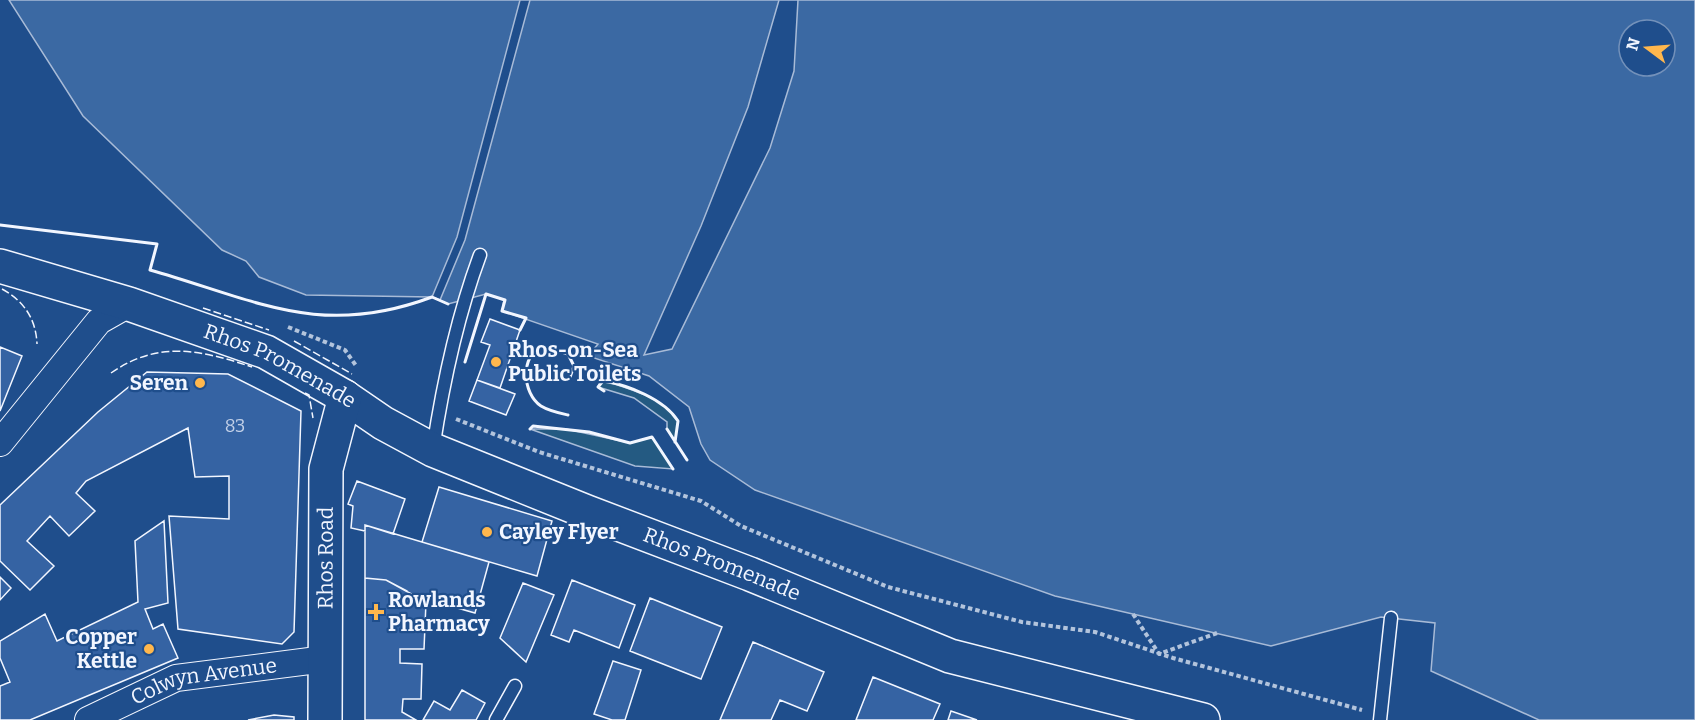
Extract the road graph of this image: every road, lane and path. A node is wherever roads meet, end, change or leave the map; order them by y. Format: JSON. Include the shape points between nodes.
{"nodes":[{"id":1,"x":480,"y":255,"type":"dead end"},
{"id":2,"x":0,"y":266,"type":"edge"},
{"id":3,"x":129,"y":304,"type":"junction"},
{"id":4,"x":345,"y":397,"type":"junction"},
{"id":5,"x":0,"y":443,"type":"edge"},
{"id":6,"x":433,"y":450,"type":"junction"},
{"id":7,"x":626,"y":478,"type":"dead end"},
{"id":8,"x":1133,"y":614,"type":"dead end"},
{"id":9,"x":1391,"y":618,"type":"dead end"},
{"id":10,"x":1217,"y":633,"type":"dead end"},
{"id":11,"x":1159,"y":654,"type":"junction"},
{"id":12,"x":325,"y":659,"type":"junction"},
{"id":13,"x":515,"y":686,"type":"dead end"},
{"id":14,"x":1380,"y":717,"type":"edge"},
{"id":15,"x":88,"y":720,"type":"edge"},
{"id":16,"x":325,"y":720,"type":"edge"},
{"id":17,"x":495,"y":720,"type":"edge"},
{"id":18,"x":1203,"y":720,"type":"edge"}],
"edges":[{"from":1,"to":6,"type":"lane","via":[[464,300]]},
{"from":2,"to":3,"type":"street","name":"Rhos Promenade"},
{"from":3,"to":4,"type":"street","name":"Rhos Promenade","via":[[266,352]]},
{"from":3,"to":5,"type":"street","via":[[99,321]]},
{"from":4,"to":6,"type":"street","name":"Rhos Promenade"},
{"from":4,"to":12,"type":"street","name":"Rhos Road","via":[[326,469]]},
{"from":6,"to":18,"type":"street","name":"Rhos Promenade","via":[[950,656]]},
{"from":7,"to":11,"type":"path","via":[[701,501],[741,526],[888,587],[1023,622],[1095,632]]},
{"from":8,"to":11,"type":"path"},
{"from":9,"to":14,"type":"lane"},
{"from":10,"to":11,"type":"path"},
{"from":11,"to":14,"type":"path"},
{"from":12,"to":15,"type":"street","name":"Colwyn Avenue","via":[[176,678]]},
{"from":12,"to":16,"type":"street","name":"Rhos Road"},
{"from":13,"to":17,"type":"lane"}]}
